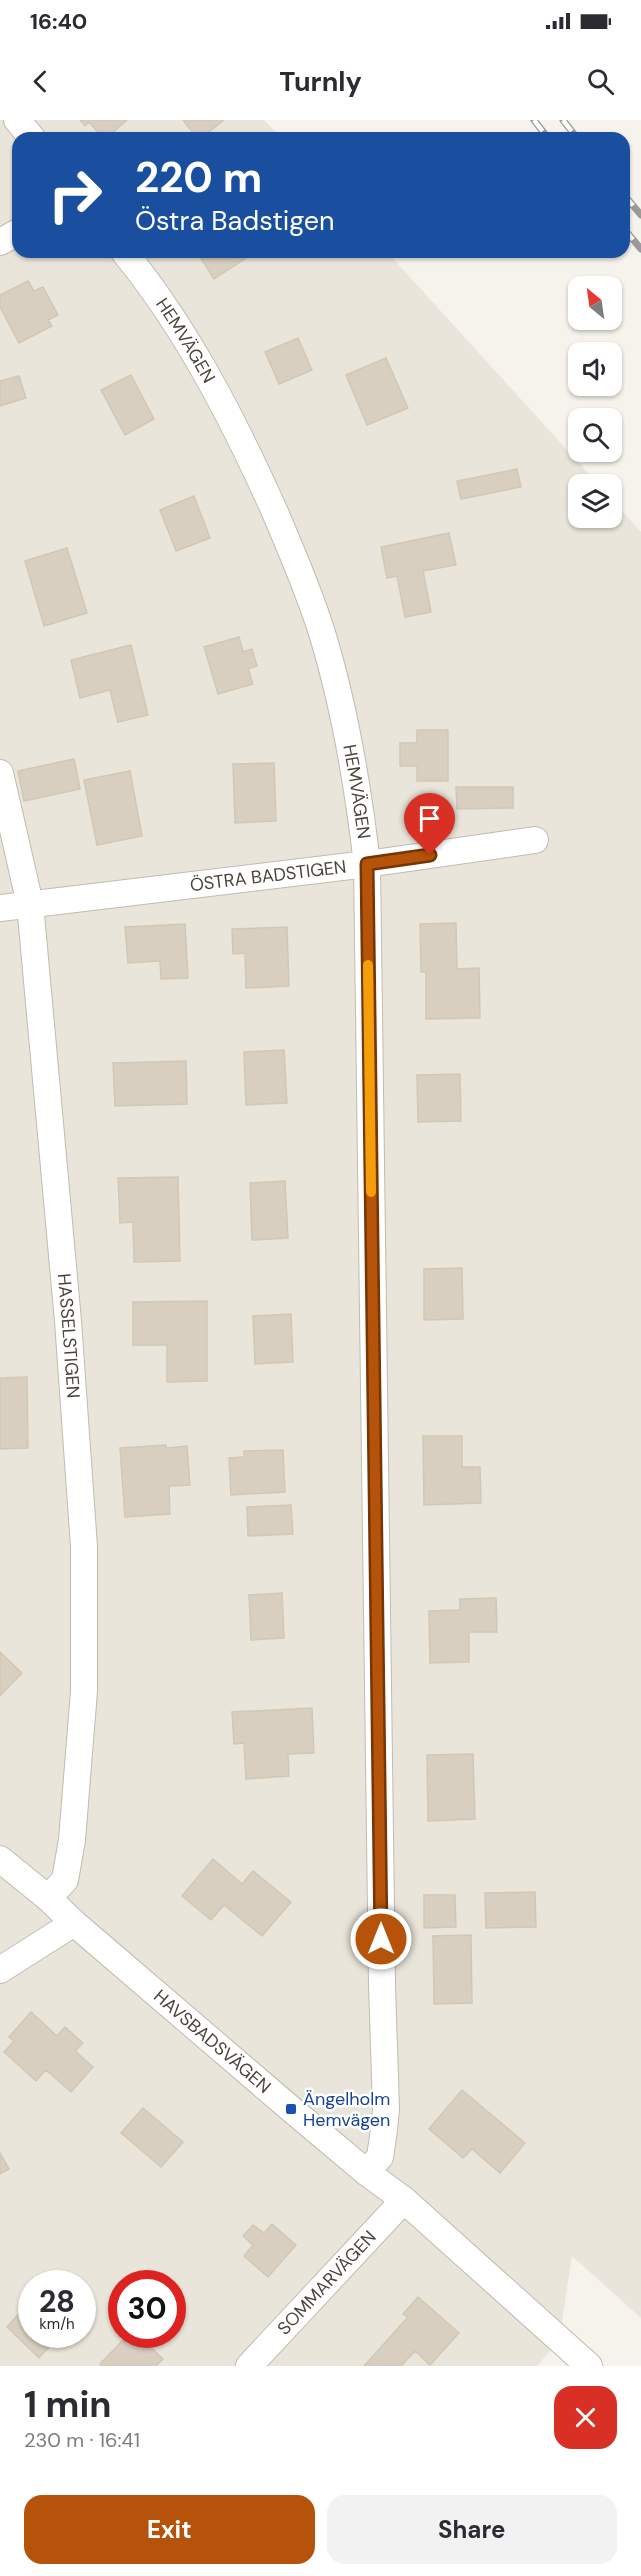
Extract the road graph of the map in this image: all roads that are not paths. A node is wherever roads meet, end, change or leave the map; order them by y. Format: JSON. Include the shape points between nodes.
{"nodes":[{"id":1,"x":16,"y":120,"type":"edge"},
{"id":2,"x":27,"y":132,"type":"edge"},
{"id":3,"x":127,"y":258,"type":"edge"},
{"id":4,"x":0,"y":773,"type":"edge"},
{"id":5,"x":535,"y":840,"type":"dead end"},
{"id":6,"x":367,"y":864,"type":"junction"},
{"id":7,"x":30,"y":904,"type":"junction"},
{"id":8,"x":0,"y":908,"type":"edge"},
{"id":9,"x":0,"y":1858,"type":"edge"},
{"id":10,"x":48,"y":1898,"type":"junction"},
{"id":11,"x":74,"y":1923,"type":"junction"},
{"id":12,"x":0,"y":1970,"type":"edge"},
{"id":13,"x":366,"y":2172,"type":"junction"},
{"id":14,"x":404,"y":2200,"type":"junction"},
{"id":15,"x":249,"y":2366,"type":"edge"},
{"id":16,"x":589,"y":2366,"type":"edge"}],
"edges":[{"from":1,"to":2,"type":"street"},
{"from":3,"to":6,"type":"street","name":"HEMVÄGEN","via":[[182,331],[228,412],[295,559],[322,632],[347,730]]},
{"from":4,"to":7,"type":"street","name":"HASSELSTIGEN"},
{"from":5,"to":6,"type":"street","name":"ÖSTRA BADSTIGEN"},
{"from":6,"to":7,"type":"street","name":"ÖSTRA BADSTIGEN"},
{"from":6,"to":13,"type":"street","name":"HEMVÄGEN","via":[[386,2109],[380,2157]]},
{"from":7,"to":8,"type":"street","name":"ÖSTRA BADSTIGEN"},
{"from":7,"to":10,"type":"street","name":"HASSELSTIGEN","via":[[84,1547],[84,1691],[72,1840],[65,1880]]},
{"from":9,"to":10,"type":"street","name":"HAVSBADSVÄGEN"},
{"from":10,"to":11,"type":"street","name":"HAVSBADSVÄGEN"},
{"from":11,"to":12,"type":"street"},
{"from":11,"to":13,"type":"street","name":"HAVSBADSVÄGEN"},
{"from":13,"to":14,"type":"street","name":"HAVSBADSVÄGEN"},
{"from":14,"to":15,"type":"street","name":"SOMMARVÄGEN"},
{"from":14,"to":16,"type":"street","name":"HAVSBADSVÄGEN"}]}
